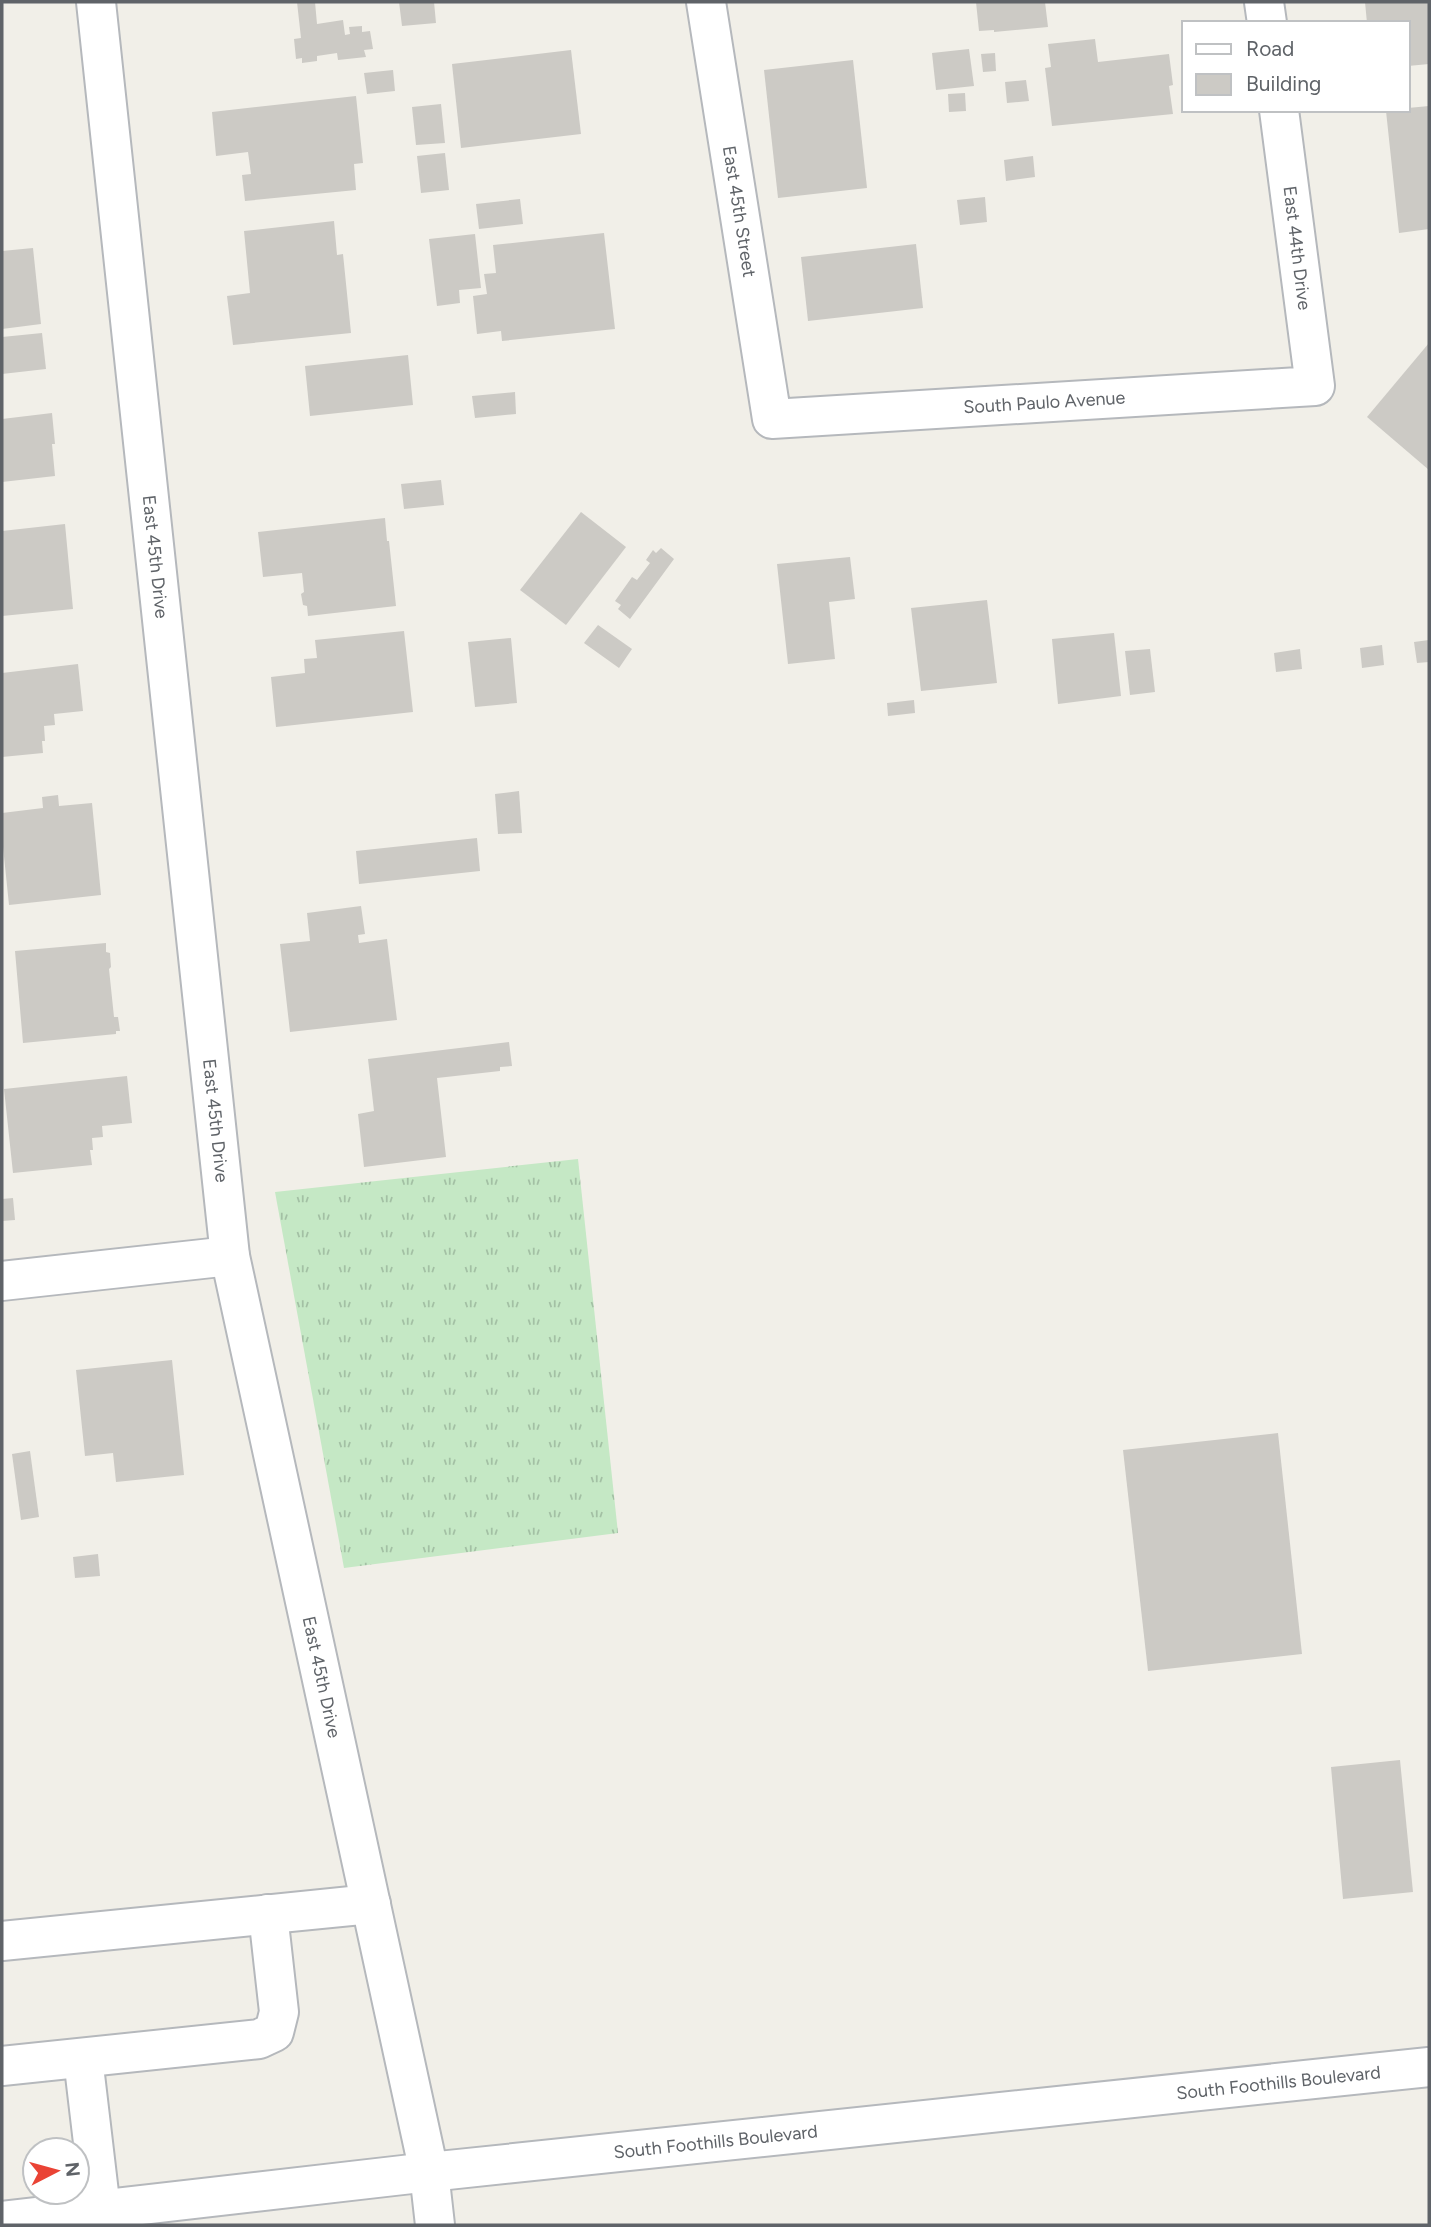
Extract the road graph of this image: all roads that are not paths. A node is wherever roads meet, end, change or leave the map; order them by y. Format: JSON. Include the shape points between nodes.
{"nodes":[{"id":1,"x":96,"y":2,"type":"edge"},
{"id":2,"x":706,"y":2,"type":"edge"},
{"id":3,"x":1265,"y":2,"type":"edge"},
{"id":4,"x":1267,"y":21,"type":"edge"},
{"id":5,"x":1279,"y":112,"type":"edge"},
{"id":6,"x":1315,"y":386,"type":"joint"},
{"id":7,"x":772,"y":419,"type":"joint"},
{"id":8,"x":230,"y":1256,"type":"junction"},
{"id":9,"x":2,"y":1281,"type":"edge"},
{"id":10,"x":371,"y":1904,"type":"junction"},
{"id":11,"x":268,"y":1914,"type":"junction"},
{"id":12,"x":2,"y":1941,"type":"edge"},
{"id":13,"x":83,"y":2057,"type":"junction"},
{"id":14,"x":2,"y":2066,"type":"edge"},
{"id":15,"x":1429,"y":2067,"type":"edge"},
{"id":16,"x":429,"y":2172,"type":"junction"},
{"id":17,"x":101,"y":2210,"type":"junction"},
{"id":18,"x":2,"y":2221,"type":"edge"},
{"id":19,"x":435,"y":2225,"type":"edge"}],
"edges":[{"from":1,"to":8,"type":"street","name":"East 45th Drive"},
{"from":2,"to":7,"type":"street","name":"East 45th Street"},
{"from":3,"to":4,"type":"street"},
{"from":5,"to":6,"type":"street","name":"East 44th Drive"},
{"from":6,"to":7,"type":"street","name":"South Paulo Avenue"},
{"from":8,"to":9,"type":"street"},
{"from":8,"to":10,"type":"street","name":"East 45th Drive"},
{"from":10,"to":11,"type":"street"},
{"from":10,"to":16,"type":"street","name":"East 45th Drive"},
{"from":11,"to":12,"type":"street"},
{"from":11,"to":13,"type":"street","via":[[279,2012],[274,2032],[259,2039]]},
{"from":13,"to":14,"type":"street"},
{"from":13,"to":17,"type":"street"},
{"from":15,"to":16,"type":"street","name":"South Foothills Boulevard"},
{"from":16,"to":17,"type":"street","name":"South Foothills Boulevard"},
{"from":16,"to":19,"type":"street","name":"East 45th Drive"},
{"from":17,"to":18,"type":"street","name":"South Foothills Boulevard"}]}
